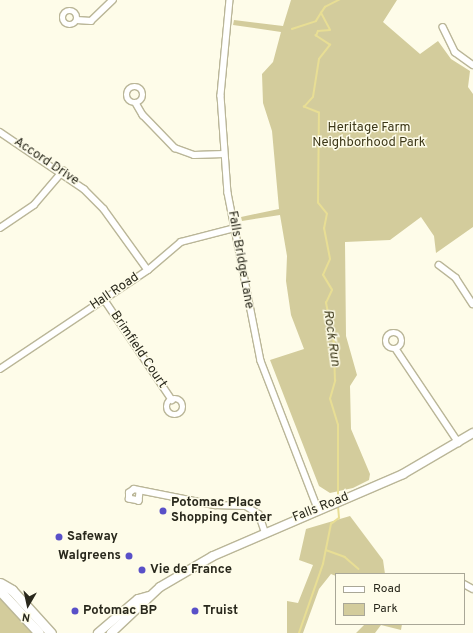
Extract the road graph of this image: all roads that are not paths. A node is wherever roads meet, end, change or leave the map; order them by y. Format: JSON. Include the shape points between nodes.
{"nodes":[{"id":1,"x":113,"y":0,"type":"edge"},
{"id":2,"x":230,"y":0,"type":"edge"},
{"id":3,"x":78,"y":20,"type":"dead end"},
{"id":4,"x":443,"y":27,"type":"dead end"},
{"id":5,"x":473,"y":65,"type":"edge"},
{"id":6,"x":136,"y":103,"type":"dead end"},
{"id":7,"x":0,"y":132,"type":"edge"},
{"id":8,"x":224,"y":154,"type":"junction"},
{"id":9,"x":63,"y":171,"type":"junction"},
{"id":10,"x":0,"y":228,"type":"edge"},
{"id":11,"x":235,"y":228,"type":"junction"},
{"id":12,"x":440,"y":265,"type":"dead end"},
{"id":13,"x":148,"y":270,"type":"junction"},
{"id":14,"x":104,"y":299,"type":"junction"},
{"id":15,"x":473,"y":304,"type":"edge"},
{"id":16,"x":396,"y":349,"type":"dead end"},
{"id":17,"x":0,"y":369,"type":"edge"},
{"id":18,"x":172,"y":400,"type":"dead end"},
{"id":19,"x":473,"y":434,"type":"edge"},
{"id":20,"x":459,"y":443,"type":"junction"},
{"id":21,"x":140,"y":492,"type":"dead end"},
{"id":22,"x":318,"y":509,"type":"junction"},
{"id":23,"x":265,"y":531,"type":"junction"},
{"id":24,"x":0,"y":583,"type":"edge"},
{"id":25,"x":149,"y":596,"type":"junction"},
{"id":26,"x":39,"y":633,"type":"edge"},
{"id":27,"x":51,"y":633,"type":"edge"},
{"id":28,"x":98,"y":633,"type":"edge"},
{"id":29,"x":111,"y":633,"type":"edge"}],
"edges":[{"from":1,"to":3,"type":"street","via":[[91,21]]},
{"from":2,"to":8,"type":"street","name":"Falls Bridge Lane","via":[[221,96]]},
{"from":4,"to":5,"type":"street","via":[[455,52]]},
{"from":6,"to":8,"type":"street","via":[[143,115],[175,148],[194,155]]},
{"from":7,"to":9,"type":"street","name":"Accord Drive"},
{"from":8,"to":11,"type":"street","name":"Falls Bridge Lane"},
{"from":9,"to":10,"type":"street","via":[[34,205]]},
{"from":9,"to":13,"type":"street","name":"Accord Drive","via":[[104,209]]},
{"from":11,"to":13,"type":"street","name":"Hall Road","via":[[181,242]]},
{"from":11,"to":22,"type":"street","name":"Falls Bridge Lane","via":[[261,361]]},
{"from":12,"to":15,"type":"street","via":[[456,278]]},
{"from":13,"to":14,"type":"street","name":"Hall Road"},
{"from":14,"to":17,"type":"street","name":"Hall Road"},
{"from":14,"to":18,"type":"street","name":"Brimfield Court"},
{"from":16,"to":20,"type":"street"},
{"from":19,"to":20,"type":"main road","name":"Falls Road"},
{"from":20,"to":22,"type":"main road","name":"Falls Road","via":[[403,474]]},
{"from":21,"to":23,"type":"street","via":[[215,505],[246,506],[259,514]]},
{"from":22,"to":23,"type":"main road","name":"Falls Road"},
{"from":23,"to":25,"type":"main road","name":"Falls Road","via":[[213,556]]},
{"from":24,"to":26,"type":"main road","via":[[2,593]]},
{"from":24,"to":27,"type":"main road","via":[[12,590]]},
{"from":25,"to":28,"type":"main road","name":"Falls Road","via":[[138,599]]},
{"from":25,"to":29,"type":"main road","name":"Falls Road"}]}
